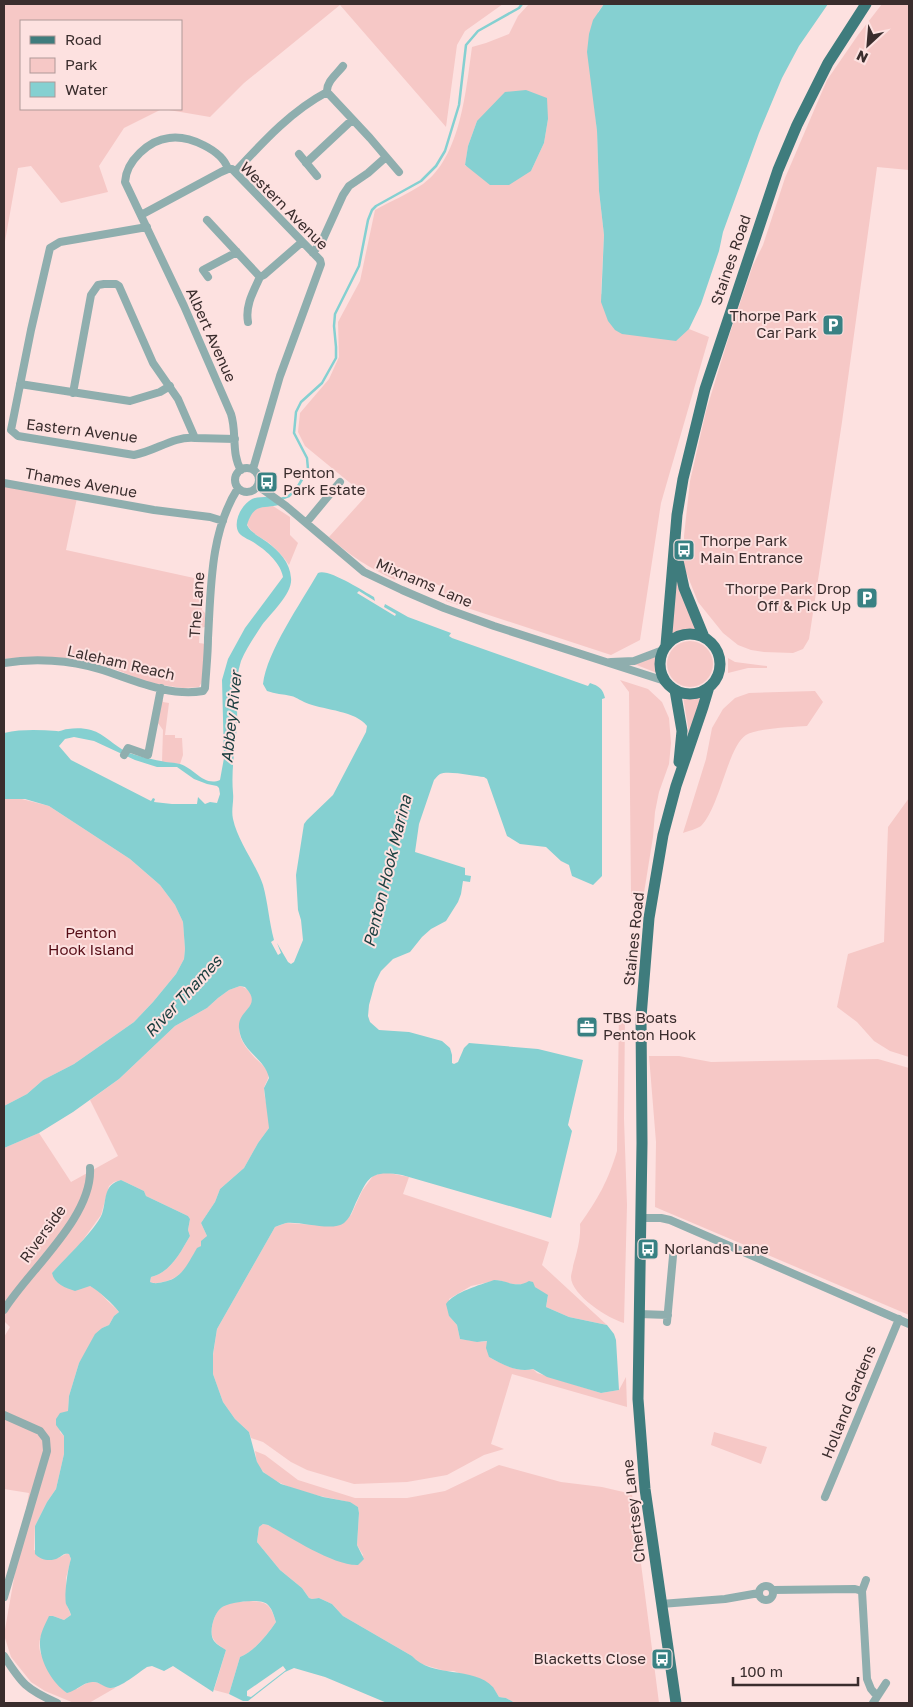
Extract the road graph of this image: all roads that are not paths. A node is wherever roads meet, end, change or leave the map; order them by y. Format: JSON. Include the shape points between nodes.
{"nodes":[{"id":1,"x":866,"y":6,"type":"edge"},
{"id":2,"x":344,"y":66,"type":"dead end"},
{"id":3,"x":327,"y":92,"type":"junction"},
{"id":4,"x":352,"y":120,"type":"junction"},
{"id":5,"x":299,"y":154,"type":"dead end"},
{"id":6,"x":386,"y":157,"type":"junction"},
{"id":7,"x":306,"y":163,"type":"junction"},
{"id":8,"x":232,"y":170,"type":"junction"},
{"id":9,"x":399,"y":172,"type":"dead end"},
{"id":10,"x":318,"y":176,"type":"dead end"},
{"id":11,"x":141,"y":215,"type":"junction"},
{"id":12,"x":207,"y":220,"type":"dead end"},
{"id":13,"x":147,"y":226,"type":"junction"},
{"id":14,"x":302,"y":242,"type":"junction"},
{"id":15,"x":237,"y":252,"type":"junction"},
{"id":16,"x":313,"y":253,"type":"junction"},
{"id":17,"x":208,"y":277,"type":"dead end"},
{"id":18,"x":260,"y":277,"type":"junction"},
{"id":19,"x":248,"y":322,"type":"dead end"},
{"id":20,"x":20,"y":384,"type":"junction"},
{"id":21,"x":170,"y":386,"type":"junction"},
{"id":22,"x":73,"y":393,"type":"junction"},
{"id":23,"x":196,"y":438,"type":"junction"},
{"id":24,"x":235,"y":439,"type":"junction"},
{"id":25,"x":253,"y":469,"type":"junction"},
{"id":26,"x":241,"y":470,"type":"junction"},
{"id":27,"x":340,"y":482,"type":"dead end"},
{"id":28,"x":4,"y":483,"type":"edge"},
{"id":29,"x":258,"y":486,"type":"junction"},
{"id":30,"x":238,"y":488,"type":"junction"},
{"id":31,"x":223,"y":521,"type":"junction"},
{"id":32,"x":306,"y":523,"type":"junction"},
{"id":33,"x":675,"y":537,"type":"junction"},
{"id":34,"x":704,"y":637,"type":"junction"},
{"id":35,"x":664,"y":647,"type":"junction"},
{"id":36,"x":604,"y":661,"type":"junction"},
{"id":37,"x":4,"y":662,"type":"edge"},
{"id":38,"x":665,"y":681,"type":"junction"},
{"id":39,"x":709,"y":687,"type":"junction"},
{"id":40,"x":161,"y":688,"type":"junction"},
{"id":41,"x":675,"y":690,"type":"junction"},
{"id":42,"x":203,"y":691,"type":"joint"},
{"id":43,"x":124,"y":753,"type":"dead end"},
{"id":44,"x":676,"y":786,"type":"junction"},
{"id":45,"x":90,"y":1168,"type":"dead end"},
{"id":46,"x":640,"y":1218,"type":"junction"},
{"id":47,"x":673,"y":1256,"type":"dead end"},
{"id":48,"x":4,"y":1310,"type":"edge"},
{"id":49,"x":639,"y":1314,"type":"junction"},
{"id":50,"x":898,"y":1319,"type":"junction"},
{"id":51,"x":909,"y":1324,"type":"edge"},
{"id":52,"x":4,"y":1415,"type":"edge"},
{"id":53,"x":825,"y":1496,"type":"dead end"},
{"id":54,"x":866,"y":1580,"type":"dead end"},
{"id":55,"x":862,"y":1590,"type":"junction"},
{"id":56,"x":4,"y":1597,"type":"edge"},
{"id":57,"x":661,"y":1604,"type":"junction"},
{"id":58,"x":4,"y":1656,"type":"edge"},
{"id":59,"x":886,"y":1683,"type":"dead end"},
{"id":60,"x":877,"y":1696,"type":"junction"},
{"id":61,"x":57,"y":1703,"type":"edge"},
{"id":62,"x":676,"y":1703,"type":"edge"},
{"id":63,"x":872,"y":1703,"type":"edge"}],
"edges":[{"from":1,"to":33,"type":"main road","name":"Staines Road","via":[[846,33],[816,86],[778,170],[705,389],[683,480]]},
{"from":2,"to":3,"type":"street","via":[[328,84]]},
{"from":3,"to":4,"type":"street"},
{"from":3,"to":8,"type":"street","via":[[300,109]]},
{"from":4,"to":6,"type":"street"},
{"from":4,"to":7,"type":"street"},
{"from":5,"to":7,"type":"street"},
{"from":6,"to":9,"type":"street"},
{"from":6,"to":16,"type":"street","via":[[349,186]]},
{"from":7,"to":10,"type":"street"},
{"from":8,"to":11,"type":"street","name":"Western Avenue"},
{"from":8,"to":11,"type":"street","name":"Albert Avenue","via":[[216,152],[192,141],[171,137],[155,142],[137,156],[125,176],[127,188]]},
{"from":8,"to":14,"type":"street","name":"Western Avenue"},
{"from":11,"to":13,"type":"street","name":"Albert Avenue"},
{"from":12,"to":15,"type":"street"},
{"from":13,"to":20,"type":"street","name":"Eastern Avenue","via":[[60,242],[50,248]]},
{"from":13,"to":24,"type":"street","name":"Albert Avenue","via":[[231,414]]},
{"from":14,"to":16,"type":"street","name":"Western Avenue"},
{"from":14,"to":18,"type":"street"},
{"from":15,"to":17,"type":"street","via":[[203,270]]},
{"from":15,"to":18,"type":"street"},
{"from":16,"to":25,"type":"street","name":"Western Avenue","via":[[321,264],[280,376]]},
{"from":18,"to":19,"type":"street","via":[[248,304]]},
{"from":20,"to":22,"type":"street"},
{"from":20,"to":23,"type":"street","name":"Eastern Avenue","via":[[11,430],[18,436],[134,455],[179,438]]},
{"from":21,"to":22,"type":"street","via":[[130,401]]},
{"from":21,"to":22,"type":"street","via":[[156,370],[119,286],[104,284],[98,285],[91,295]]},
{"from":21,"to":23,"type":"street"},
{"from":23,"to":24,"type":"street"},
{"from":24,"to":26,"type":"street","name":"Albert Avenue"},
{"from":25,"to":26,"type":"street"},
{"from":25,"to":29,"type":"street","via":[[259,476]]},
{"from":26,"to":30,"type":"street","via":[[235,479]]},
{"from":27,"to":32,"type":"street"},
{"from":28,"to":31,"type":"street","name":"Thames Avenue"},
{"from":29,"to":30,"type":"street","via":[[251,492]]},
{"from":29,"to":32,"type":"street","name":"Mixnams Lane"},
{"from":30,"to":31,"type":"street","name":"The Lane"},
{"from":31,"to":42,"type":"street","name":"The Lane","via":[[212,571]]},
{"from":32,"to":36,"type":"street","name":"Mixnams Lane","via":[[364,572],[402,590],[494,626]]},
{"from":33,"to":34,"type":"main road","name":"Staines Road","via":[[684,588]]},
{"from":33,"to":35,"type":"main road","name":"Staines Road"},
{"from":34,"to":35,"type":"main road","via":[[679,635]]},
{"from":34,"to":39,"type":"main road","via":[[716,649],[720,662],[718,676]]},
{"from":35,"to":36,"type":"street","name":"Mixnams Lane","via":[[634,660]]},
{"from":35,"to":38,"type":"main road","via":[[659,666]]},
{"from":36,"to":38,"type":"street","name":"Mixnams Lane"},
{"from":37,"to":40,"type":"street","name":"Laleham Reach","via":[[33,660],[86,665]]},
{"from":38,"to":41,"type":"main road"},
{"from":39,"to":41,"type":"main road","via":[[692,694]]},
{"from":39,"to":44,"type":"main road","name":"Staines Road"},
{"from":40,"to":42,"type":"street","name":"Laleham Reach"},
{"from":40,"to":43,"type":"street","via":[[148,755],[130,748]]},
{"from":41,"to":44,"type":"main road","name":"Staines Road","via":[[682,731]]},
{"from":44,"to":46,"type":"main road","name":"Staines Road","via":[[663,835],[646,949],[641,1017]]},
{"from":45,"to":48,"type":"street","name":"Riverside","via":[[88,1191],[71,1223]]},
{"from":46,"to":49,"type":"main road","name":"Chertsey Lane"},
{"from":46,"to":50,"type":"street","via":[[670,1220]]},
{"from":47,"to":49,"type":"street","via":[[667,1318]]},
{"from":49,"to":57,"type":"main road","name":"Chertsey Lane","via":[[641,1444]]},
{"from":50,"to":51,"type":"street"},
{"from":50,"to":53,"type":"street","name":"Holland Gardens"},
{"from":52,"to":56,"type":"street","via":[[40,1431],[46,1439],[47,1450]]},
{"from":54,"to":55,"type":"street"},
{"from":55,"to":57,"type":"street","via":[[773,1590],[766,1586],[759,1593],[725,1599]]},
{"from":55,"to":60,"type":"street","via":[[867,1679]]},
{"from":57,"to":62,"type":"main road","name":"Chertsey Lane"},
{"from":58,"to":61,"type":"street","via":[[20,1681],[35,1693]]},
{"from":59,"to":60,"type":"street"},
{"from":60,"to":63,"type":"street"}]}
